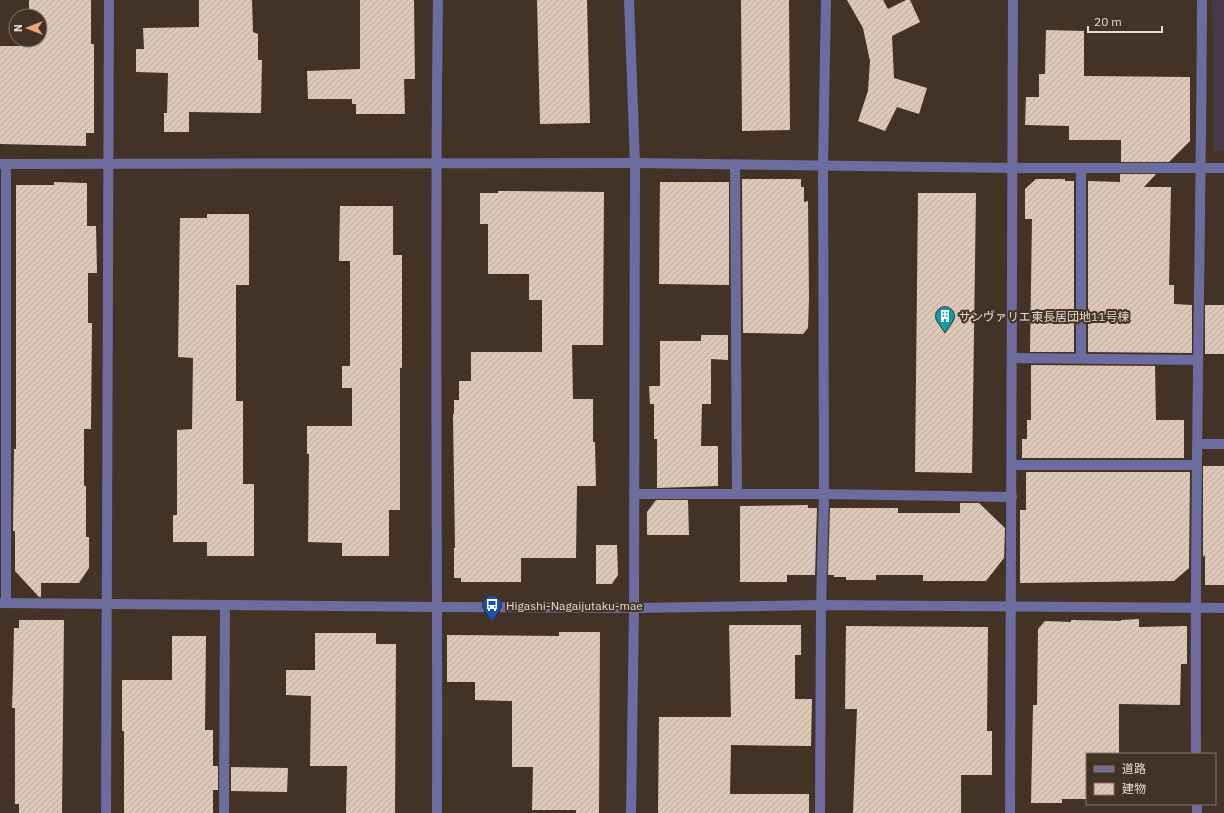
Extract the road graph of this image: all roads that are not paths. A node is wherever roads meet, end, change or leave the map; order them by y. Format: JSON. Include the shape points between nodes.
{"nodes":[{"id":1,"x":109,"y":0,"type":"edge"},
{"id":2,"x":438,"y":0,"type":"edge"},
{"id":3,"x":629,"y":0,"type":"edge"},
{"id":4,"x":826,"y":0,"type":"edge"},
{"id":5,"x":1013,"y":0,"type":"edge"},
{"id":6,"x":1202,"y":0,"type":"edge"},
{"id":7,"x":436,"y":162,"type":"junction"},
{"id":8,"x":108,"y":163,"type":"junction"},
{"id":9,"x":635,"y":163,"type":"junction"},
{"id":10,"x":3,"y":164,"type":"edge"},
{"id":11,"x":735,"y":164,"type":"junction"},
{"id":12,"x":823,"y":165,"type":"junction"},
{"id":13,"x":1012,"y":168,"type":"junction"},
{"id":14,"x":1081,"y":168,"type":"junction"},
{"id":15,"x":1201,"y":168,"type":"junction"},
{"id":16,"x":1224,"y":168,"type":"edge"},
{"id":17,"x":1012,"y":358,"type":"junction"},
{"id":18,"x":1081,"y":358,"type":"junction"},
{"id":19,"x":1198,"y":360,"type":"junction"},
{"id":20,"x":1197,"y":444,"type":"junction"},
{"id":21,"x":1224,"y":444,"type":"edge"},
{"id":22,"x":1012,"y":465,"type":"junction"},
{"id":23,"x":1197,"y":465,"type":"junction"},
{"id":24,"x":737,"y":493,"type":"junction"},
{"id":25,"x":634,"y":494,"type":"junction"},
{"id":26,"x":824,"y":494,"type":"junction"},
{"id":27,"x":1012,"y":497,"type":"junction"},
{"id":28,"x":3,"y":603,"type":"edge"},
{"id":29,"x":106,"y":604,"type":"junction"},
{"id":30,"x":225,"y":605,"type":"junction"},
{"id":31,"x":821,"y":605,"type":"junction"},
{"id":32,"x":438,"y":607,"type":"junction"},
{"id":33,"x":1012,"y":607,"type":"junction"},
{"id":34,"x":634,"y":608,"type":"junction"},
{"id":35,"x":1195,"y":608,"type":"junction"},
{"id":36,"x":1224,"y":608,"type":"edge"},
{"id":37,"x":1196,"y":753,"type":"edge"},
{"id":38,"x":106,"y":813,"type":"edge"},
{"id":39,"x":224,"y":813,"type":"edge"},
{"id":40,"x":437,"y":813,"type":"edge"},
{"id":41,"x":631,"y":813,"type":"edge"},
{"id":42,"x":820,"y":813,"type":"edge"},
{"id":43,"x":1010,"y":813,"type":"edge"}],
"edges":[{"from":1,"to":8,"type":"street"},
{"from":2,"to":7,"type":"street"},
{"from":3,"to":9,"type":"street"},
{"from":4,"to":12,"type":"street"},
{"from":5,"to":13,"type":"street"},
{"from":6,"to":15,"type":"street"},
{"from":7,"to":8,"type":"street"},
{"from":7,"to":9,"type":"street"},
{"from":7,"to":32,"type":"street"},
{"from":8,"to":10,"type":"street"},
{"from":8,"to":29,"type":"street"},
{"from":9,"to":11,"type":"street"},
{"from":9,"to":25,"type":"street"},
{"from":10,"to":28,"type":"street"},
{"from":11,"to":12,"type":"street"},
{"from":11,"to":24,"type":"street"},
{"from":12,"to":13,"type":"street"},
{"from":12,"to":26,"type":"street"},
{"from":13,"to":14,"type":"street"},
{"from":13,"to":17,"type":"street"},
{"from":14,"to":15,"type":"street"},
{"from":14,"to":18,"type":"street"},
{"from":15,"to":16,"type":"street"},
{"from":15,"to":19,"type":"street"},
{"from":17,"to":18,"type":"street"},
{"from":17,"to":22,"type":"street"},
{"from":18,"to":19,"type":"street"},
{"from":19,"to":20,"type":"street"},
{"from":20,"to":21,"type":"street"},
{"from":20,"to":23,"type":"street"},
{"from":22,"to":23,"type":"street"},
{"from":22,"to":27,"type":"street"},
{"from":23,"to":35,"type":"street"},
{"from":24,"to":25,"type":"street"},
{"from":24,"to":26,"type":"street"},
{"from":25,"to":34,"type":"street"},
{"from":26,"to":27,"type":"street"},
{"from":26,"to":31,"type":"street"},
{"from":27,"to":33,"type":"street"},
{"from":28,"to":29,"type":"street"},
{"from":29,"to":30,"type":"street"},
{"from":29,"to":38,"type":"street"},
{"from":30,"to":32,"type":"street"},
{"from":30,"to":39,"type":"street"},
{"from":31,"to":33,"type":"street"},
{"from":31,"to":34,"type":"street"},
{"from":31,"to":42,"type":"street"},
{"from":32,"to":34,"type":"street"},
{"from":32,"to":40,"type":"street"},
{"from":33,"to":35,"type":"street"},
{"from":33,"to":43,"type":"street"},
{"from":34,"to":41,"type":"street"},
{"from":35,"to":36,"type":"street"},
{"from":35,"to":37,"type":"street"}]}
